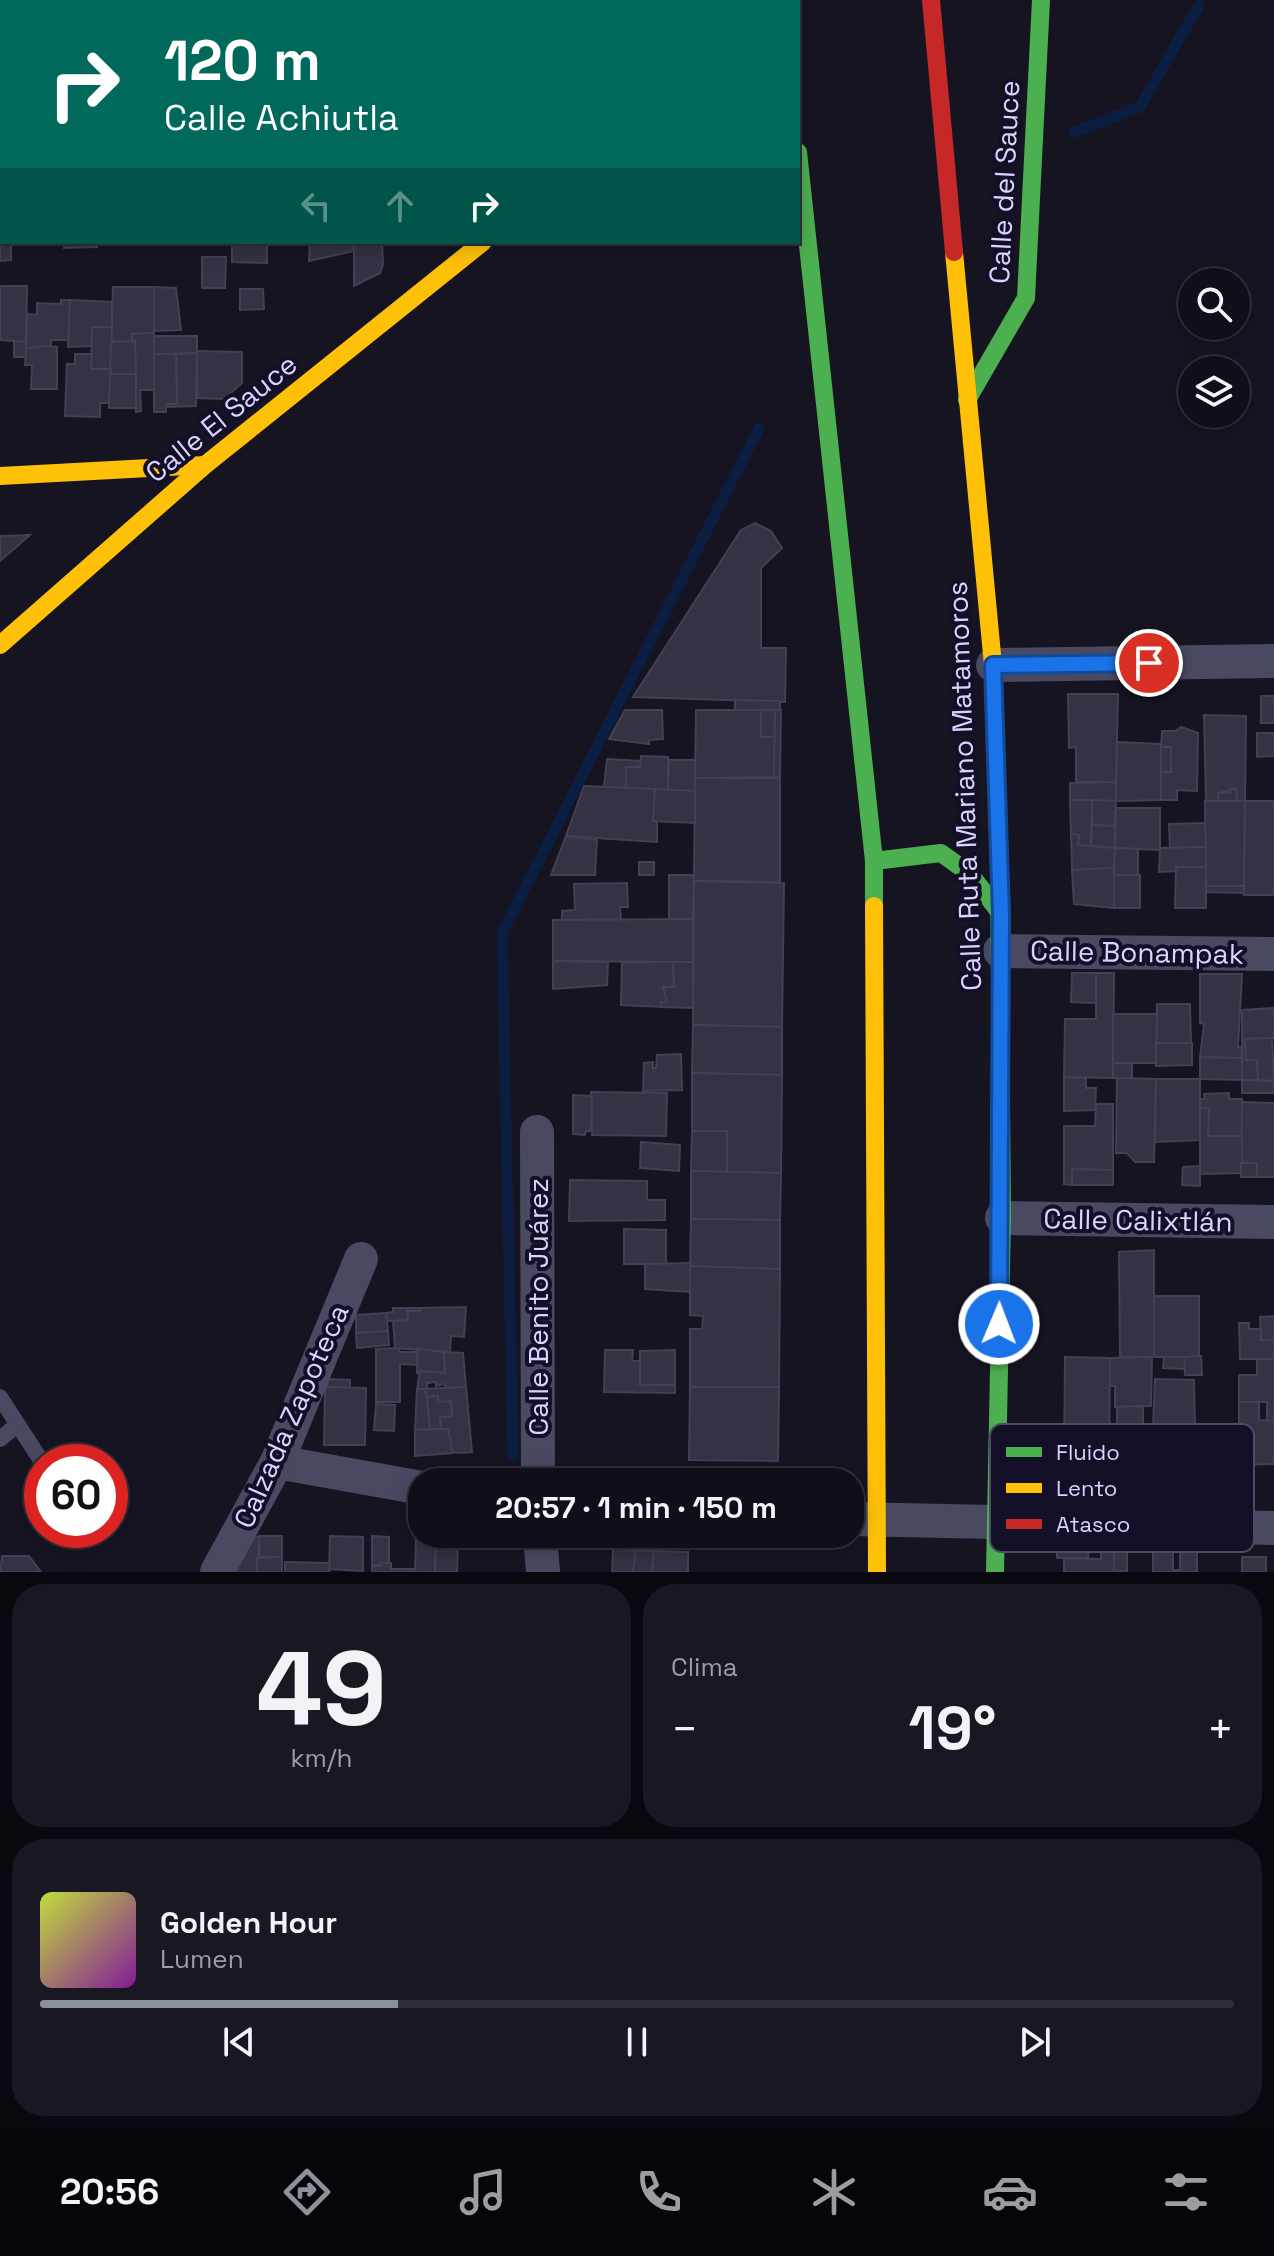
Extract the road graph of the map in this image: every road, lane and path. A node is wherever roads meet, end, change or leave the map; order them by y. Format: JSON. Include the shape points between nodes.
{"nodes":[{"id":1,"x":931,"y":0,"type":"edge"},
{"id":2,"x":1041,"y":0,"type":"edge"},
{"id":3,"x":800,"y":171,"type":"edge"},
{"id":4,"x":481,"y":244,"type":"edge"},
{"id":5,"x":967,"y":400,"type":"junction"},
{"id":6,"x":205,"y":465,"type":"junction"},
{"id":7,"x":0,"y":476,"type":"edge"},
{"id":8,"x":0,"y":645,"type":"edge"},
{"id":9,"x":1274,"y":661,"type":"edge"},
{"id":10,"x":993,"y":665,"type":"junction"},
{"id":11,"x":874,"y":861,"type":"junction"},
{"id":12,"x":1001,"y":914,"type":"junction"},
{"id":13,"x":1000,"y":951,"type":"junction"},
{"id":14,"x":1274,"y":954,"type":"edge"},
{"id":15,"x":537,"y":1132,"type":"dead end"},
{"id":16,"x":1002,"y":1218,"type":"junction"},
{"id":17,"x":1274,"y":1222,"type":"edge"},
{"id":18,"x":361,"y":1259,"type":"dead end"},
{"id":19,"x":0,"y":1397,"type":"edge"},
{"id":20,"x":998,"y":1424,"type":"edge"},
{"id":21,"x":17,"y":1425,"type":"junction"},
{"id":22,"x":0,"y":1439,"type":"edge"},
{"id":23,"x":30,"y":1444,"type":"edge"},
{"id":24,"x":277,"y":1462,"type":"junction"},
{"id":25,"x":538,"y":1468,"type":"edge"},
{"id":26,"x":408,"y":1485,"type":"edge"},
{"id":27,"x":864,"y":1520,"type":"edge"},
{"id":28,"x":990,"y":1524,"type":"edge"},
{"id":29,"x":1254,"y":1528,"type":"edge"},
{"id":30,"x":1274,"y":1528,"type":"edge"},
{"id":31,"x":541,"y":1548,"type":"edge"},
{"id":32,"x":995,"y":1552,"type":"edge"},
{"id":33,"x":217,"y":1572,"type":"edge"},
{"id":34,"x":543,"y":1572,"type":"edge"},
{"id":35,"x":877,"y":1572,"type":"edge"},
{"id":36,"x":995,"y":1572,"type":"edge"}],
"edges":[{"from":1,"to":5,"type":"main road","name":"Calle Ruta Mariano Matamoros"},
{"from":2,"to":5,"type":"main road","name":"Calle del Sauce","via":[[1026,298]]},
{"from":3,"to":11,"type":"main road"},
{"from":4,"to":6,"type":"main road","name":"Calle El Sauce"},
{"from":5,"to":10,"type":"main road","name":"Calle Ruta Mariano Matamoros"},
{"from":6,"to":7,"type":"main road"},
{"from":6,"to":8,"type":"main road","name":"Calle El Sauce"},
{"from":9,"to":10,"type":"street"},
{"from":10,"to":12,"type":"main road","name":"Calle Ruta Mariano Matamoros"},
{"from":11,"to":12,"type":"main road","via":[[941,853],[970,874]]},
{"from":11,"to":27,"type":"main road"},
{"from":12,"to":13,"type":"main road","name":"Calle Ruta Mariano Matamoros"},
{"from":13,"to":14,"type":"street","name":"Calle Bonampak"},
{"from":13,"to":16,"type":"main road","name":"Calle Ruta Mariano Matamoros"},
{"from":15,"to":25,"type":"street","name":"Calle Benito Juárez"},
{"from":16,"to":17,"type":"street","name":"Calle Calixtlán"},
{"from":16,"to":20,"type":"main road","name":"Calle Ruta Mariano Matamoros"},
{"from":18,"to":24,"type":"street","name":"Calzada Zapoteca"},
{"from":19,"to":21,"type":"lane"},
{"from":21,"to":22,"type":"lane"},
{"from":21,"to":23,"type":"lane"},
{"from":24,"to":26,"type":"street"},
{"from":24,"to":33,"type":"street","name":"Calzada Zapoteca"},
{"from":27,"to":28,"type":"street"},
{"from":27,"to":35,"type":"main road"},
{"from":29,"to":30,"type":"street"},
{"from":31,"to":34,"type":"street"},
{"from":32,"to":36,"type":"main road","name":"Calle Ruta Mariano Matamoros"}]}
